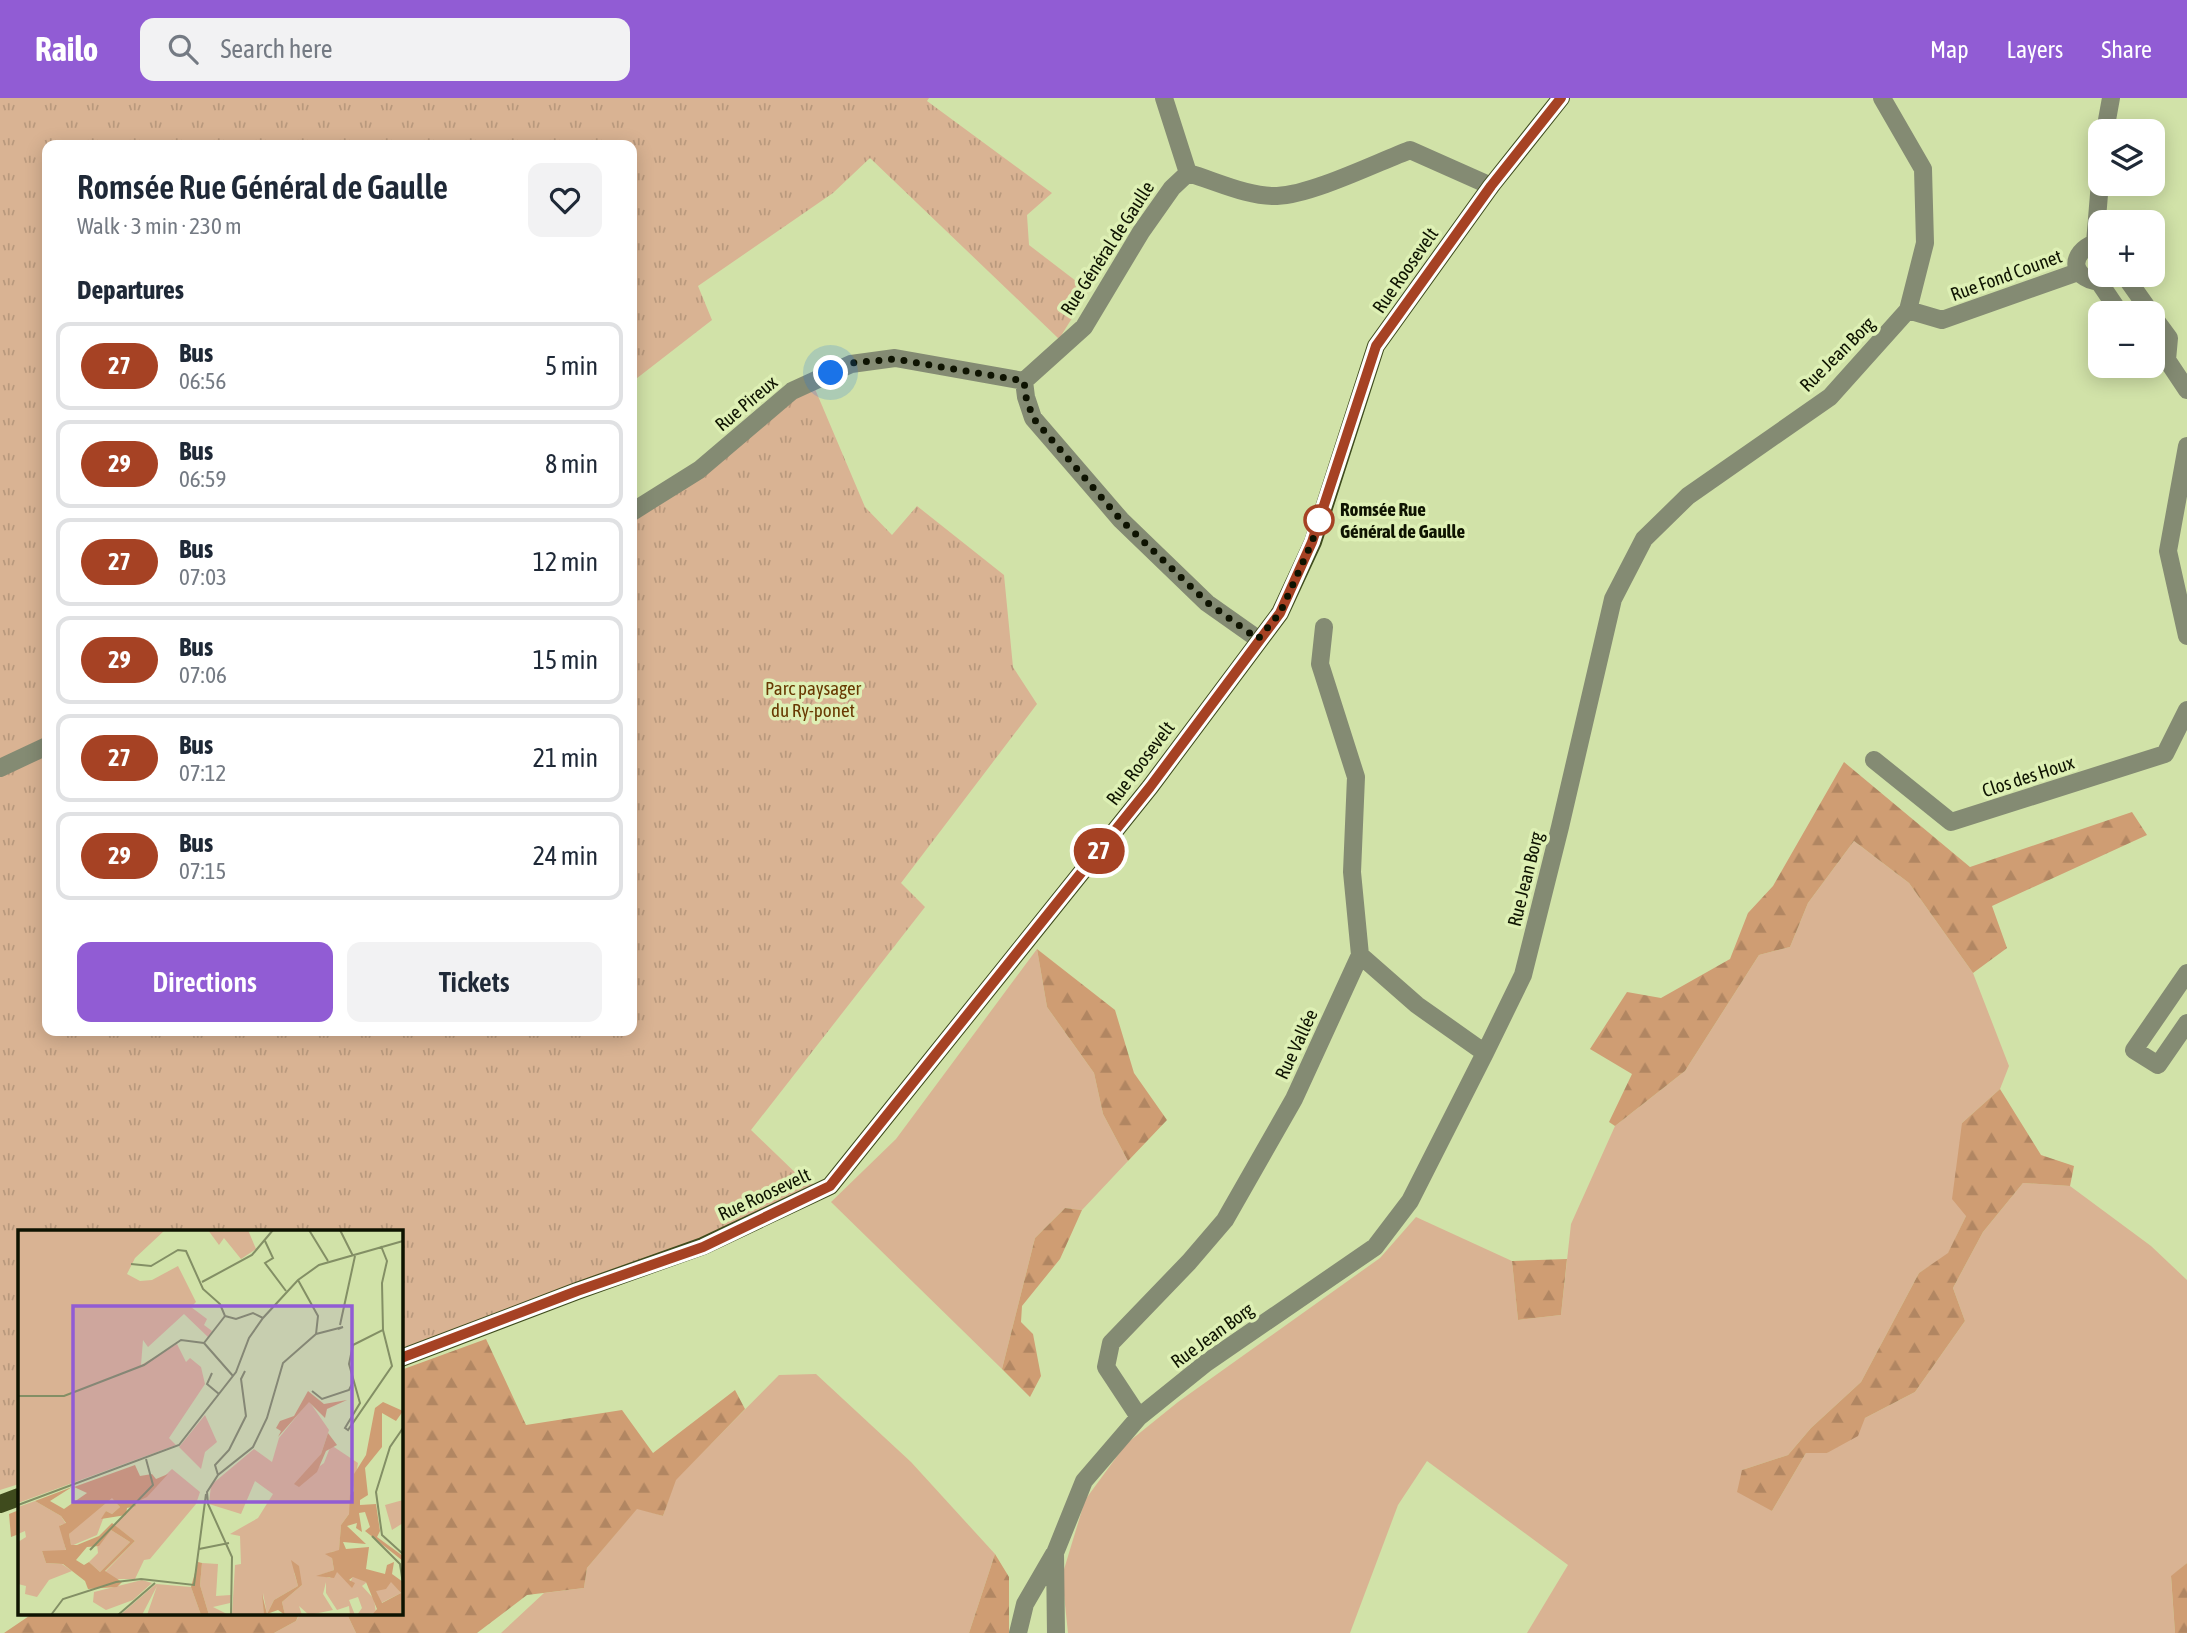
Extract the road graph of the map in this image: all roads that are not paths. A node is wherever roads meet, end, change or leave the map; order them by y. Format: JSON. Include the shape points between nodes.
{"nodes":[{"id":1,"x":1164,"y":98,"type":"edge"},
{"id":2,"x":1560,"y":98,"type":"edge"},
{"id":3,"x":1882,"y":98,"type":"edge"},
{"id":4,"x":2111,"y":98,"type":"edge"},
{"id":5,"x":2107,"y":119,"type":"edge"},
{"id":6,"x":1188,"y":173,"type":"junction"},
{"id":7,"x":1491,"y":186,"type":"junction"},
{"id":8,"x":2088,"y":246,"type":"edge"},
{"id":9,"x":2078,"y":272,"type":"junction"},
{"id":10,"x":2088,"y":280,"type":"edge"},
{"id":11,"x":1908,"y":310,"type":"junction"},
{"id":12,"x":2165,"y":364,"type":"edge"},
{"id":13,"x":1024,"y":381,"type":"junction"},
{"id":14,"x":2187,"y":390,"type":"edge"},
{"id":15,"x":2187,"y":446,"type":"edge"},
{"id":16,"x":637,"y":509,"type":"edge"},
{"id":17,"x":1324,"y":627,"type":"dead end"},
{"id":18,"x":2187,"y":636,"type":"edge"},
{"id":19,"x":1258,"y":639,"type":"junction"},
{"id":20,"x":2187,"y":710,"type":"edge"},
{"id":21,"x":42,"y":748,"type":"edge"},
{"id":22,"x":1874,"y":760,"type":"dead end"},
{"id":23,"x":0,"y":768,"type":"edge"},
{"id":24,"x":1360,"y":955,"type":"junction"},
{"id":25,"x":2187,"y":973,"type":"edge"},
{"id":26,"x":2187,"y":1023,"type":"edge"},
{"id":27,"x":1485,"y":1054,"type":"junction"},
{"id":28,"x":402,"y":1358,"type":"edge"},
{"id":29,"x":1139,"y":1417,"type":"junction"},
{"id":30,"x":18,"y":1497,"type":"edge"},
{"id":31,"x":0,"y":1504,"type":"edge"},
{"id":32,"x":1055,"y":1553,"type":"junction"},
{"id":33,"x":1018,"y":1633,"type":"edge"},
{"id":34,"x":1056,"y":1633,"type":"edge"}],
"edges":[{"from":1,"to":6,"type":"street"},
{"from":2,"to":7,"type":"main road","name":"Rue Roosevelt"},
{"from":3,"to":11,"type":"street","name":"Rue Jean Borg","via":[[1923,169],[1925,243]]},
{"from":4,"to":5,"type":"street"},
{"from":6,"to":7,"type":"street","via":[[1247,192],[1277,196],[1306,191],[1410,150]]},
{"from":6,"to":13,"type":"street","name":"Rue Général de Gaulle","via":[[1171,188],[1084,327]]},
{"from":7,"to":19,"type":"main road","name":"Rue Roosevelt","via":[[1376,346],[1312,542],[1280,613]]},
{"from":8,"to":9,"type":"street","name":"Rue Fond Counet","via":[[2076,259]]},
{"from":9,"to":10,"type":"street","name":"Rue Fond Counet"},
{"from":9,"to":11,"type":"street","name":"Rue Fond Counet","via":[[1942,320]]},
{"from":11,"to":27,"type":"street","name":"Rue Jean Borg","via":[[1829,397],[1688,496],[1644,539],[1613,599],[1522,975]]},
{"from":12,"to":14,"type":"street","name":"Rue Fond Counet"},
{"from":13,"to":16,"type":"street","name":"Rue Pireux","via":[[895,359],[851,363],[792,391],[699,470]]},
{"from":13,"to":19,"type":"street","via":[[1033,418],[1121,520],[1208,603]]},
{"from":15,"to":18,"type":"street","via":[[2168,551]]},
{"from":17,"to":24,"type":"street","via":[[1320,664],[1356,777],[1352,872]]},
{"from":19,"to":28,"type":"main road","name":"Rue Roosevelt","via":[[1150,787],[830,1186],[703,1247]]},
{"from":20,"to":22,"type":"street","name":"Clos des Houx","via":[[2165,754],[1951,822]]},
{"from":21,"to":23,"type":"street"},
{"from":24,"to":27,"type":"street"},
{"from":24,"to":29,"type":"street","name":"Rue Vallée","via":[[1294,1099],[1225,1220],[1111,1343],[1105,1367]]},
{"from":25,"to":26,"type":"street","via":[[2134,1050],[2158,1065]]},
{"from":27,"to":29,"type":"street","name":"Rue Jean Borg","via":[[1409,1201],[1375,1247],[1206,1363]]},
{"from":29,"to":32,"type":"street","name":"Rue Jean Borg","via":[[1083,1482]]},
{"from":30,"to":31,"type":"main road"},
{"from":32,"to":33,"type":"street","via":[[1025,1604]]},
{"from":32,"to":34,"type":"street","name":"Rue Jean Borg"}]}
